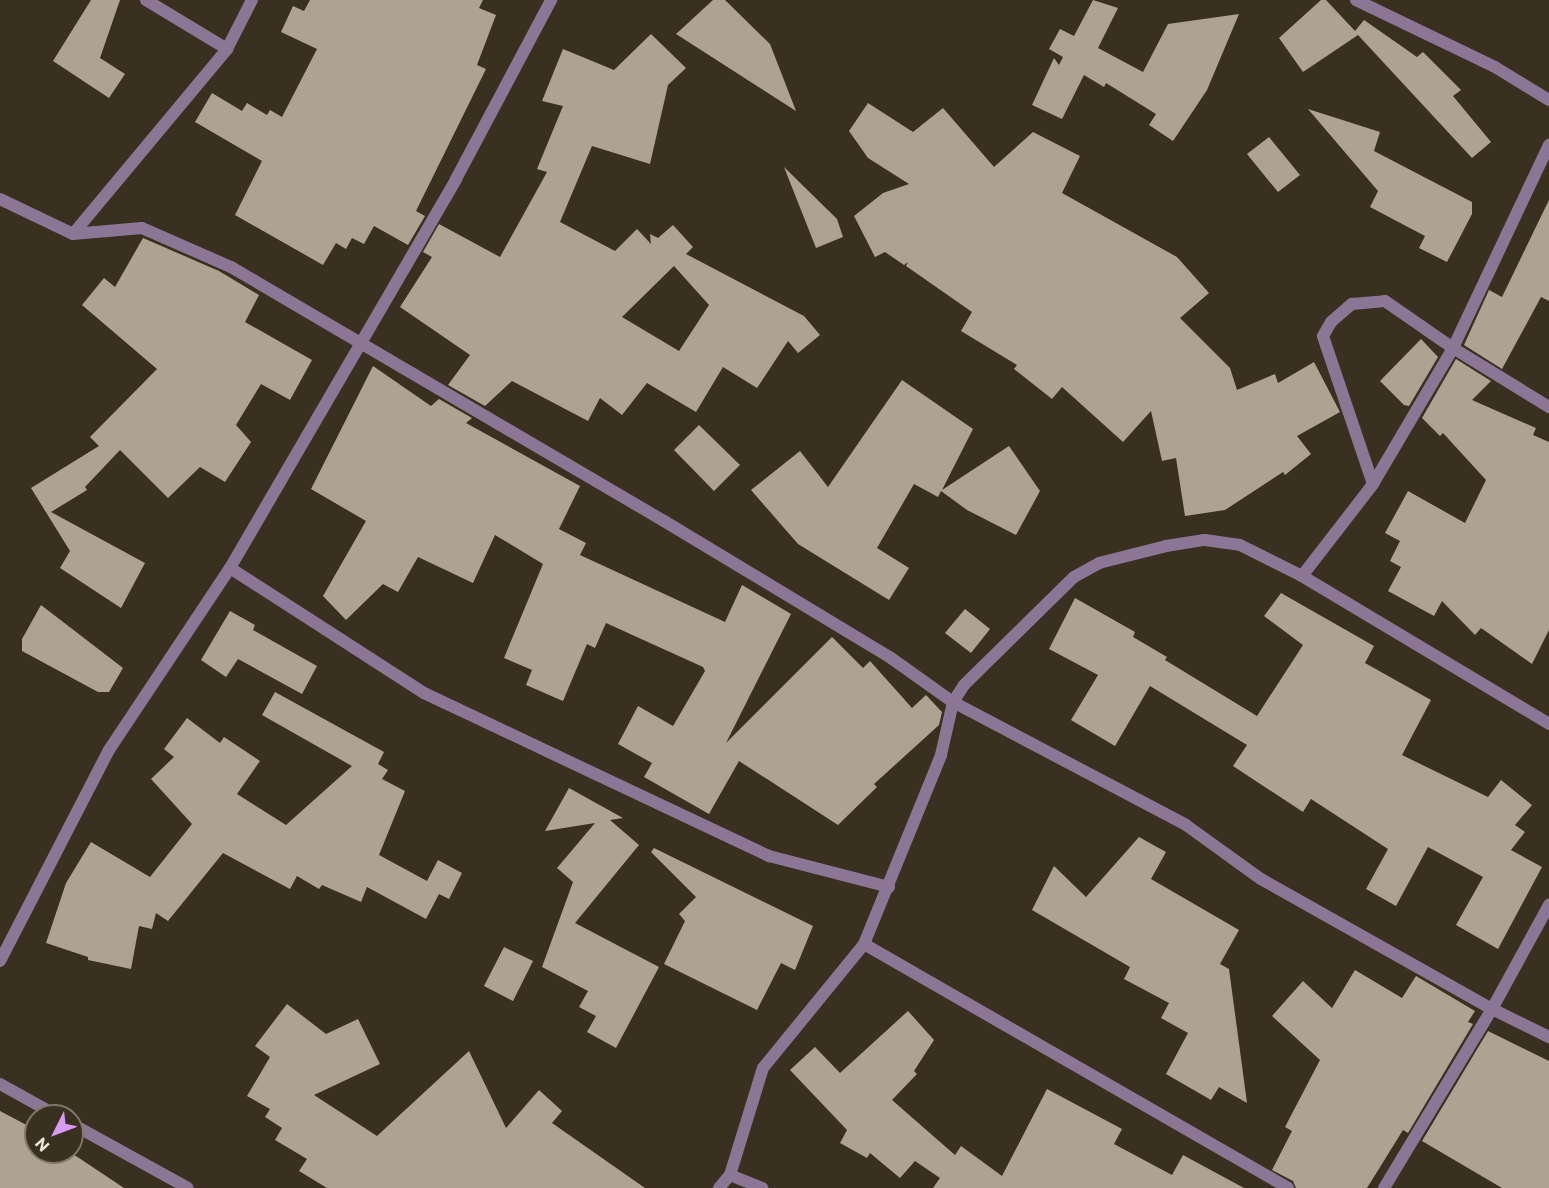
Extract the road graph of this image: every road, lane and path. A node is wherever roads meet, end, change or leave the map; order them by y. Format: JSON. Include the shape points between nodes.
{"nodes":[{"id":1,"x":146,"y":0,"type":"edge"},
{"id":2,"x":252,"y":0,"type":"edge"},
{"id":3,"x":551,"y":0,"type":"edge"},
{"id":4,"x":1356,"y":0,"type":"edge"},
{"id":5,"x":227,"y":49,"type":"junction"},
{"id":6,"x":1549,"y":100,"type":"edge"},
{"id":7,"x":1549,"y":145,"type":"edge"},
{"id":8,"x":0,"y":198,"type":"edge"},
{"id":9,"x":73,"y":234,"type":"junction"},
{"id":10,"x":362,"y":343,"type":"junction"},
{"id":11,"x":1453,"y":348,"type":"junction"},
{"id":12,"x":1549,"y":407,"type":"edge"},
{"id":13,"x":1372,"y":484,"type":"junction"},
{"id":14,"x":231,"y":568,"type":"junction"},
{"id":15,"x":1302,"y":576,"type":"junction"},
{"id":16,"x":953,"y":702,"type":"junction"},
{"id":17,"x":1549,"y":724,"type":"edge"},
{"id":18,"x":889,"y":887,"type":"junction"},
{"id":19,"x":1549,"y":905,"type":"edge"},
{"id":20,"x":864,"y":944,"type":"junction"},
{"id":21,"x":0,"y":962,"type":"edge"},
{"id":22,"x":1492,"y":1009,"type":"junction"},
{"id":23,"x":1549,"y":1037,"type":"edge"},
{"id":24,"x":0,"y":1084,"type":"edge"},
{"id":25,"x":36,"y":1104,"type":"edge"},
{"id":26,"x":84,"y":1131,"type":"edge"},
{"id":27,"x":730,"y":1175,"type":"junction"},
{"id":28,"x":188,"y":1188,"type":"edge"},
{"id":29,"x":719,"y":1188,"type":"edge"},
{"id":30,"x":762,"y":1188,"type":"edge"},
{"id":31,"x":1288,"y":1188,"type":"edge"},
{"id":32,"x":1384,"y":1188,"type":"edge"}],
"edges":[{"from":1,"to":5,"type":"street"},
{"from":2,"to":5,"type":"street"},
{"from":3,"to":10,"type":"street"},
{"from":4,"to":6,"type":"street","via":[[1495,67]]},
{"from":5,"to":9,"type":"street"},
{"from":7,"to":11,"type":"street"},
{"from":8,"to":9,"type":"street"},
{"from":9,"to":10,"type":"street","via":[[142,228],[231,267]]},
{"from":10,"to":14,"type":"street"},
{"from":10,"to":16,"type":"street","via":[[891,658]]},
{"from":11,"to":12,"type":"street"},
{"from":11,"to":13,"type":"street"},
{"from":11,"to":13,"type":"street","via":[[1385,302],[1353,304],[1331,322],[1323,336]]},
{"from":13,"to":15,"type":"street"},
{"from":14,"to":18,"type":"street","via":[[424,693],[769,856]]},
{"from":14,"to":21,"type":"street","via":[[109,750]]},
{"from":15,"to":16,"type":"street","via":[[1240,545],[1205,540],[1099,563],[1074,577],[964,685]]},
{"from":15,"to":17,"type":"street"},
{"from":16,"to":18,"type":"street","via":[[941,755]]},
{"from":16,"to":22,"type":"street","via":[[1186,825],[1261,879]]},
{"from":18,"to":20,"type":"street"},
{"from":19,"to":22,"type":"street"},
{"from":20,"to":27,"type":"street","via":[[763,1068]]},
{"from":20,"to":31,"type":"street"},
{"from":22,"to":23,"type":"street"},
{"from":22,"to":32,"type":"street"},
{"from":24,"to":25,"type":"street"},
{"from":26,"to":28,"type":"street"},
{"from":27,"to":29,"type":"street"},
{"from":27,"to":30,"type":"street"}]}
